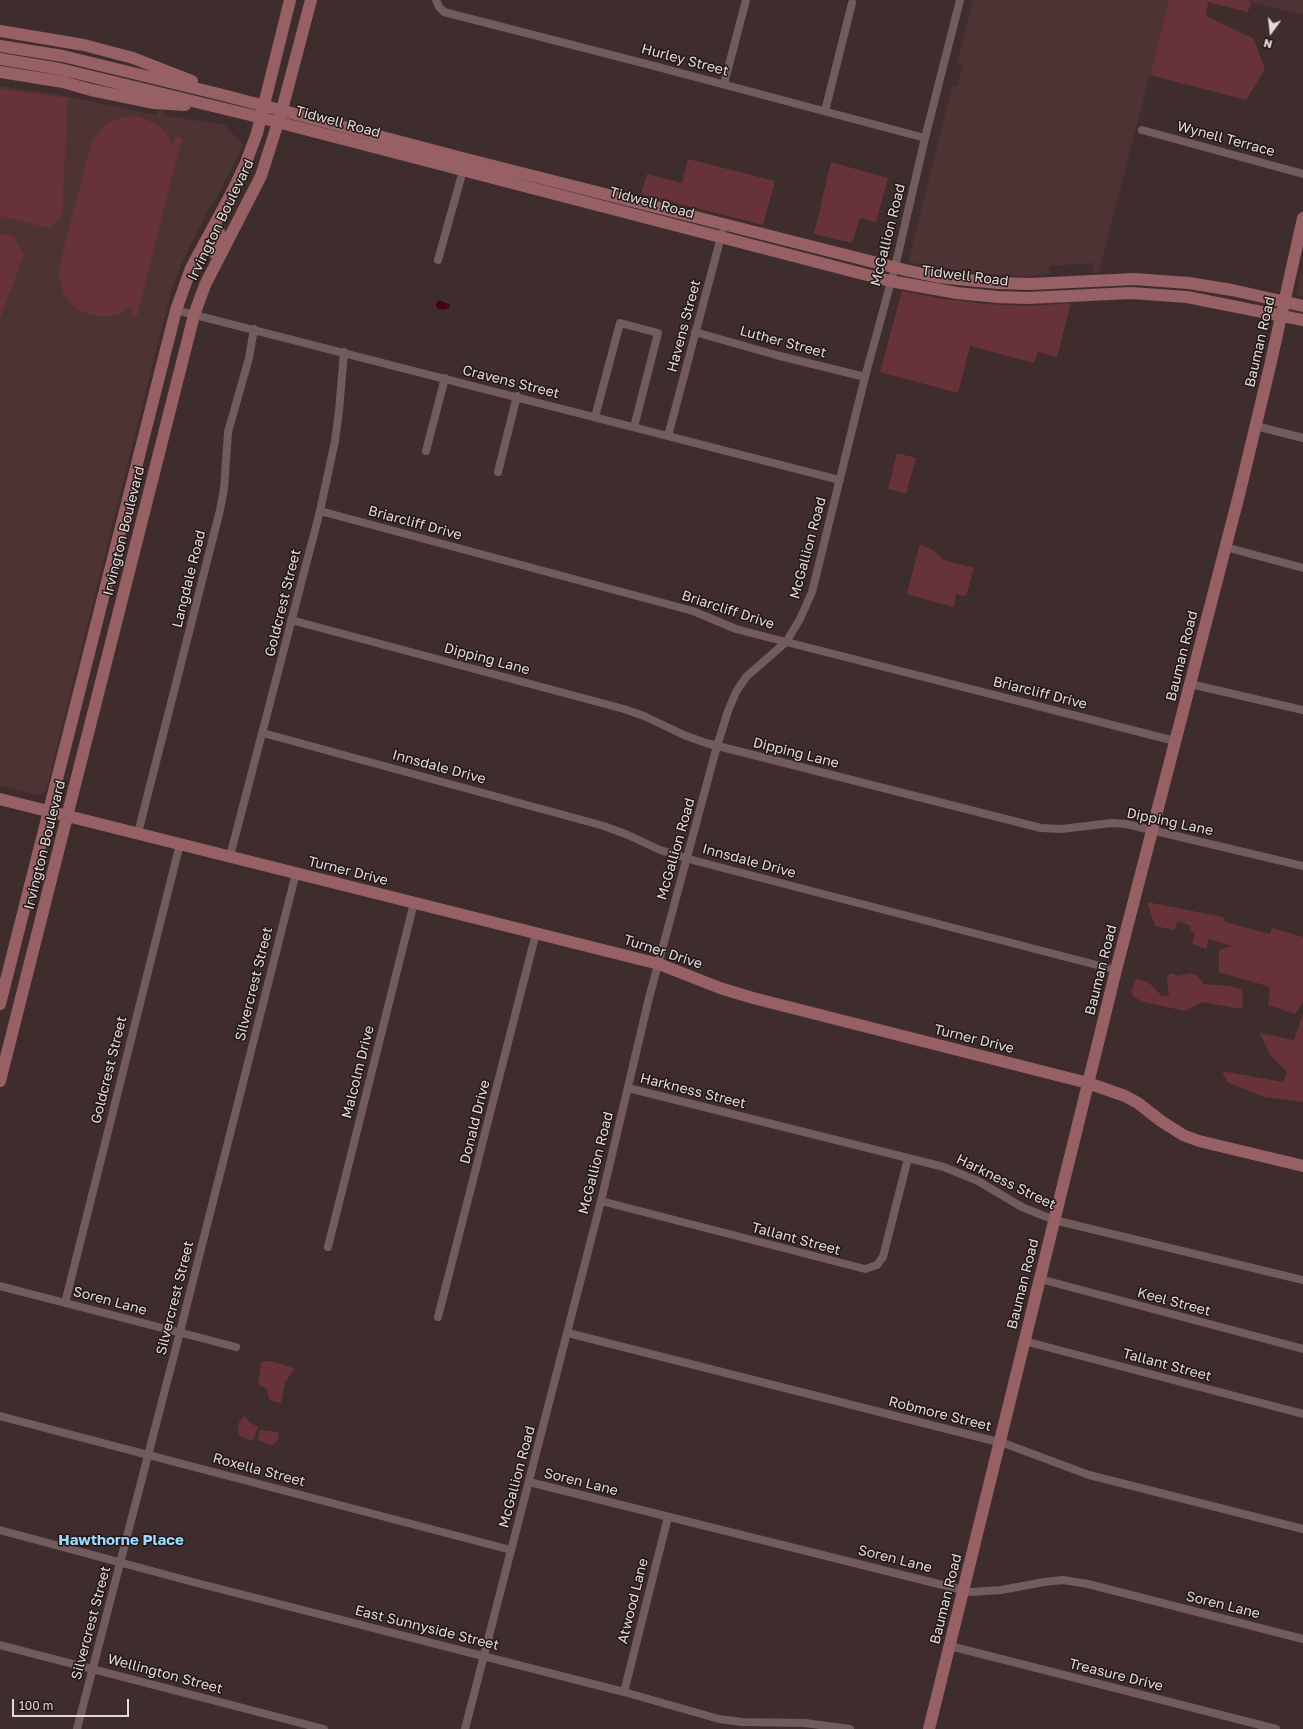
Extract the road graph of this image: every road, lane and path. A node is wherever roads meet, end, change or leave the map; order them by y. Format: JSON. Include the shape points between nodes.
{"nodes":[{"id":1,"x":290,"y":0,"type":"edge"},
{"id":2,"x":310,"y":0,"type":"edge"},
{"id":3,"x":746,"y":0,"type":"edge"},
{"id":4,"x":960,"y":0,"type":"edge"},
{"id":5,"x":438,"y":3,"type":"edge"},
{"id":6,"x":852,"y":3,"type":"dead end"},
{"id":7,"x":0,"y":32,"type":"edge"},
{"id":8,"x":0,"y":46,"type":"edge"},
{"id":9,"x":0,"y":59,"type":"edge"},
{"id":10,"x":0,"y":72,"type":"edge"},
{"id":11,"x":724,"y":84,"type":"junction"},
{"id":12,"x":223,"y":95,"type":"junction"},
{"id":13,"x":264,"y":105,"type":"junction"},
{"id":14,"x":213,"y":106,"type":"junction"},
{"id":15,"x":282,"y":110,"type":"junction"},
{"id":16,"x":825,"y":111,"type":"junction"},
{"id":17,"x":261,"y":118,"type":"junction"},
{"id":18,"x":278,"y":122,"type":"junction"},
{"id":19,"x":1142,"y":130,"type":"dead end"},
{"id":20,"x":382,"y":136,"type":"junction"},
{"id":21,"x":925,"y":138,"type":"junction"},
{"id":22,"x":378,"y":148,"type":"junction"},
{"id":23,"x":464,"y":164,"type":"junction"},
{"id":24,"x":1303,"y":174,"type":"edge"},
{"id":25,"x":602,"y":199,"type":"junction"},
{"id":26,"x":1303,"y":218,"type":"edge"},
{"id":27,"x":215,"y":224,"type":"junction"},
{"id":28,"x":725,"y":224,"type":"junction"},
{"id":29,"x":721,"y":237,"type":"junction"},
{"id":30,"x":438,"y":260,"type":"dead end"},
{"id":31,"x":894,"y":267,"type":"junction"},
{"id":32,"x":890,"y":281,"type":"junction"},
{"id":33,"x":1082,"y":281,"type":"junction"},
{"id":34,"x":998,"y":283,"type":"junction"},
{"id":35,"x":1189,"y":283,"type":"junction"},
{"id":36,"x":205,"y":285,"type":"junction"},
{"id":37,"x":1078,"y":296,"type":"junction"},
{"id":38,"x":1186,"y":296,"type":"junction"},
{"id":39,"x":998,"y":297,"type":"junction"},
{"id":40,"x":1284,"y":302,"type":"junction"},
{"id":41,"x":1303,"y":306,"type":"edge"},
{"id":42,"x":176,"y":310,"type":"junction"},
{"id":43,"x":194,"y":315,"type":"junction"},
{"id":44,"x":1281,"y":315,"type":"junction"},
{"id":45,"x":1303,"y":320,"type":"edge"},
{"id":46,"x":254,"y":330,"type":"junction"},
{"id":47,"x":695,"y":332,"type":"junction"},
{"id":48,"x":344,"y":352,"type":"junction"},
{"id":49,"x":865,"y":377,"type":"junction"},
{"id":50,"x":445,"y":378,"type":"junction"},
{"id":51,"x":517,"y":396,"type":"junction"},
{"id":52,"x":595,"y":417,"type":"junction"},
{"id":53,"x":147,"y":423,"type":"junction"},
{"id":54,"x":1256,"y":426,"type":"junction"},
{"id":55,"x":166,"y":427,"type":"junction"},
{"id":56,"x":634,"y":427,"type":"junction"},
{"id":57,"x":668,"y":436,"type":"junction"},
{"id":58,"x":1303,"y":438,"type":"edge"},
{"id":59,"x":426,"y":451,"type":"dead end"},
{"id":60,"x":498,"y":472,"type":"dead end"},
{"id":61,"x":840,"y":480,"type":"junction"},
{"id":62,"x":320,"y":511,"type":"junction"},
{"id":63,"x":118,"y":536,"type":"junction"},
{"id":64,"x":138,"y":540,"type":"junction"},
{"id":65,"x":1225,"y":547,"type":"junction"},
{"id":66,"x":1303,"y":568,"type":"edge"},
{"id":67,"x":292,"y":620,"type":"junction"},
{"id":68,"x":786,"y":642,"type":"junction"},
{"id":69,"x":84,"y":675,"type":"junction"},
{"id":70,"x":102,"y":680,"type":"junction"},
{"id":71,"x":1190,"y":684,"type":"junction"},
{"id":72,"x":1303,"y":710,"type":"edge"},
{"id":73,"x":263,"y":733,"type":"junction"},
{"id":74,"x":1175,"y":741,"type":"junction"},
{"id":75,"x":717,"y":746,"type":"junction"},
{"id":76,"x":0,"y":799,"type":"edge"},
{"id":77,"x":48,"y":811,"type":"junction"},
{"id":78,"x":68,"y":815,"type":"junction"},
{"id":79,"x":1152,"y":830,"type":"junction"},
{"id":80,"x":138,"y":833,"type":"junction"},
{"id":81,"x":180,"y":844,"type":"junction"},
{"id":82,"x":230,"y":856,"type":"junction"},
{"id":83,"x":686,"y":858,"type":"junction"},
{"id":84,"x":1303,"y":866,"type":"edge"},
{"id":85,"x":296,"y":873,"type":"junction"},
{"id":86,"x":414,"y":903,"type":"junction"},
{"id":87,"x":23,"y":915,"type":"junction"},
{"id":88,"x":42,"y":918,"type":"junction"},
{"id":89,"x":536,"y":933,"type":"junction"},
{"id":90,"x":658,"y":964,"type":"junction"},
{"id":91,"x":1116,"y":970,"type":"junction"},
{"id":92,"x":0,"y":1004,"type":"edge"},
{"id":93,"x":0,"y":1081,"type":"edge"},
{"id":94,"x":1088,"y":1083,"type":"junction"},
{"id":95,"x":628,"y":1088,"type":"junction"},
{"id":96,"x":908,"y":1158,"type":"junction"},
{"id":97,"x":1303,"y":1166,"type":"edge"},
{"id":98,"x":601,"y":1201,"type":"junction"},
{"id":99,"x":1054,"y":1220,"type":"junction"},
{"id":100,"x":328,"y":1247,"type":"dead end"},
{"id":101,"x":1040,"y":1279,"type":"junction"},
{"id":102,"x":1303,"y":1280,"type":"edge"},
{"id":103,"x":0,"y":1286,"type":"edge"},
{"id":104,"x":65,"y":1302,"type":"junction"},
{"id":105,"x":438,"y":1317,"type":"dead end"},
{"id":106,"x":180,"y":1332,"type":"junction"},
{"id":107,"x":568,"y":1333,"type":"junction"},
{"id":108,"x":1024,"y":1341,"type":"junction"},
{"id":109,"x":236,"y":1346,"type":"dead end"},
{"id":110,"x":1303,"y":1349,"type":"edge"},
{"id":111,"x":1303,"y":1414,"type":"edge"},
{"id":112,"x":0,"y":1416,"type":"edge"},
{"id":113,"x":1000,"y":1443,"type":"junction"},
{"id":114,"x":148,"y":1455,"type":"junction"},
{"id":115,"x":529,"y":1482,"type":"junction"},
{"id":116,"x":668,"y":1517,"type":"junction"},
{"id":117,"x":1303,"y":1529,"type":"edge"},
{"id":118,"x":0,"y":1530,"type":"edge"},
{"id":119,"x":511,"y":1550,"type":"junction"},
{"id":120,"x":120,"y":1562,"type":"junction"},
{"id":121,"x":964,"y":1590,"type":"junction"},
{"id":122,"x":1303,"y":1639,"type":"edge"},
{"id":123,"x":0,"y":1645,"type":"edge"},
{"id":124,"x":950,"y":1646,"type":"junction"},
{"id":125,"x":484,"y":1656,"type":"junction"},
{"id":126,"x":92,"y":1668,"type":"junction"},
{"id":127,"x":624,"y":1692,"type":"junction"},
{"id":128,"x":77,"y":1729,"type":"edge"},
{"id":129,"x":324,"y":1729,"type":"edge"},
{"id":130,"x":465,"y":1729,"type":"edge"},
{"id":131,"x":850,"y":1729,"type":"edge"},
{"id":132,"x":929,"y":1729,"type":"edge"},
{"id":133,"x":1276,"y":1729,"type":"edge"}],
"edges":[{"from":1,"to":13,"type":"main road","name":"Irvington Boulevard"},
{"from":2,"to":15,"type":"main road","name":"Irvington Boulevard"},
{"from":3,"to":11,"type":"street"},
{"from":4,"to":21,"type":"street","name":"McGallion Road"},
{"from":5,"to":11,"type":"street","name":"Hurley Street","via":[[444,12]]},
{"from":6,"to":16,"type":"street"},
{"from":7,"to":12,"type":"main road","via":[[84,45],[133,58]]},
{"from":8,"to":12,"type":"main road","name":"Tidwell Road","via":[[63,56]]},
{"from":9,"to":14,"type":"main road","name":"Tidwell Road","via":[[60,69]]},
{"from":10,"to":14,"type":"main road","via":[[63,82],[154,103]]},
{"from":11,"to":16,"type":"street","name":"Hurley Street"},
{"from":12,"to":13,"type":"main road","name":"Tidwell Road"},
{"from":13,"to":15,"type":"main road","name":"Tidwell Road"},
{"from":13,"to":17,"type":"main road","name":"Irvington Boulevard"},
{"from":14,"to":17,"type":"main road","name":"Tidwell Road"},
{"from":15,"to":18,"type":"main road","name":"Irvington Boulevard"},
{"from":15,"to":20,"type":"main road","name":"Tidwell Road"},
{"from":16,"to":21,"type":"street","name":"Hurley Street"},
{"from":17,"to":18,"type":"main road","name":"Tidwell Road"},
{"from":17,"to":27,"type":"main road","name":"Irvington Boulevard","via":[[245,165]]},
{"from":18,"to":22,"type":"main road","name":"Tidwell Road"},
{"from":18,"to":36,"type":"main road","name":"Irvington Boulevard","via":[[261,176]]},
{"from":19,"to":24,"type":"street","name":"Wynell Terrace"},
{"from":20,"to":22,"type":"main road"},
{"from":20,"to":23,"type":"main road","name":"Tidwell Road"},
{"from":21,"to":31,"type":"street","name":"McGallion Road"},
{"from":22,"to":23,"type":"main road","name":"Tidwell Road"},
{"from":23,"to":25,"type":"main road","name":"Tidwell Road"},
{"from":23,"to":30,"type":"street"},
{"from":25,"to":28,"type":"main road","name":"Tidwell Road"},
{"from":25,"to":29,"type":"main road","name":"Tidwell Road"},
{"from":26,"to":40,"type":"main road","name":"Bauman Road"},
{"from":27,"to":36,"type":"main road","via":[[220,232],[220,238]]},
{"from":27,"to":42,"type":"main road","name":"Irvington Boulevard","via":[[192,268]]},
{"from":28,"to":29,"type":"street","name":"Havens Street"},
{"from":28,"to":31,"type":"main road","name":"Tidwell Road"},
{"from":29,"to":32,"type":"main road","name":"Tidwell Road"},
{"from":29,"to":47,"type":"street","name":"Havens Street"},
{"from":31,"to":32,"type":"street","name":"McGallion Road"},
{"from":31,"to":34,"type":"main road","name":"Tidwell Road","via":[[938,277]]},
{"from":32,"to":39,"type":"main road","name":"Tidwell Road","via":[[957,293]]},
{"from":32,"to":49,"type":"street","name":"McGallion Road"},
{"from":33,"to":34,"type":"main road","name":"Tidwell Road"},
{"from":33,"to":35,"type":"main road","name":"Tidwell Road","via":[[1134,279]]},
{"from":33,"to":37,"type":"main road"},
{"from":34,"to":39,"type":"main road"},
{"from":35,"to":38,"type":"main road"},
{"from":35,"to":40,"type":"main road","name":"Tidwell Road"},
{"from":36,"to":43,"type":"main road","name":"Irvington Boulevard"},
{"from":37,"to":38,"type":"main road","name":"Tidwell Road","via":[[1131,293]]},
{"from":37,"to":39,"type":"main road","name":"Tidwell Road"},
{"from":38,"to":44,"type":"main road","name":"Tidwell Road"},
{"from":40,"to":41,"type":"main road","name":"Tidwell Road"},
{"from":40,"to":44,"type":"main road","name":"Bauman Road"},
{"from":42,"to":43,"type":"street","name":"Cravens Street"},
{"from":42,"to":53,"type":"main road","name":"Irvington Boulevard"},
{"from":43,"to":46,"type":"street","name":"Cravens Street"},
{"from":43,"to":55,"type":"main road","name":"Irvington Boulevard"},
{"from":44,"to":45,"type":"main road","name":"Tidwell Road"},
{"from":44,"to":54,"type":"main road","name":"Bauman Road"},
{"from":46,"to":48,"type":"street","name":"Cravens Street"},
{"from":46,"to":80,"type":"street","name":"Langdale Road","via":[[249,358],[228,432],[220,510]]},
{"from":47,"to":49,"type":"street","name":"Luther Street"},
{"from":47,"to":57,"type":"street","name":"Havens Street"},
{"from":48,"to":50,"type":"street","name":"Cravens Street"},
{"from":48,"to":62,"type":"street","name":"Goldcrest Street","via":[[339,411]]},
{"from":49,"to":61,"type":"street","name":"McGallion Road"},
{"from":50,"to":51,"type":"street","name":"Cravens Street"},
{"from":50,"to":59,"type":"street"},
{"from":51,"to":52,"type":"street","name":"Cravens Street"},
{"from":51,"to":60,"type":"street"},
{"from":52,"to":56,"type":"street","name":"Cravens Street"},
{"from":52,"to":56,"type":"street","via":[[620,323],[658,333]]},
{"from":53,"to":55,"type":"main road"},
{"from":53,"to":63,"type":"main road","name":"Irvington Boulevard"},
{"from":54,"to":58,"type":"street"},
{"from":54,"to":65,"type":"main road","name":"Bauman Road"},
{"from":55,"to":64,"type":"main road","name":"Irvington Boulevard"},
{"from":56,"to":57,"type":"street","name":"Cravens Street"},
{"from":57,"to":61,"type":"street","name":"Cravens Street"},
{"from":61,"to":68,"type":"street","name":"McGallion Road","via":[[812,592]]},
{"from":62,"to":67,"type":"street","name":"Goldcrest Street"},
{"from":62,"to":68,"type":"street","name":"Briarcliff Drive","via":[[693,611],[736,629]]},
{"from":63,"to":64,"type":"main road"},
{"from":63,"to":69,"type":"main road","name":"Irvington Boulevard"},
{"from":64,"to":70,"type":"main road","name":"Irvington Boulevard"},
{"from":65,"to":66,"type":"street"},
{"from":65,"to":71,"type":"main road","name":"Bauman Road"},
{"from":67,"to":73,"type":"street","name":"Goldcrest Street"},
{"from":67,"to":75,"type":"street","name":"Dipping Lane","via":[[624,709]]},
{"from":68,"to":74,"type":"street","name":"Briarcliff Drive"},
{"from":68,"to":75,"type":"street","name":"McGallion Road","via":[[746,677],[736,692]]},
{"from":69,"to":70,"type":"main road"},
{"from":69,"to":77,"type":"main road","name":"Irvington Boulevard"},
{"from":70,"to":78,"type":"main road","name":"Irvington Boulevard"},
{"from":71,"to":72,"type":"street"},
{"from":71,"to":74,"type":"main road","name":"Bauman Road"},
{"from":73,"to":82,"type":"street","name":"Goldcrest Street"},
{"from":73,"to":83,"type":"street","name":"Innsdale Drive","via":[[604,826]]},
{"from":74,"to":79,"type":"main road","name":"Bauman Road"},
{"from":75,"to":79,"type":"street","name":"Dipping Lane","via":[[1041,828],[1061,829],[1112,823]]},
{"from":75,"to":83,"type":"street","name":"McGallion Road"},
{"from":76,"to":77,"type":"main road","name":"Turner Drive"},
{"from":77,"to":78,"type":"main road","name":"Turner Drive"},
{"from":77,"to":87,"type":"main road","name":"Irvington Boulevard"},
{"from":78,"to":80,"type":"main road","name":"Turner Drive"},
{"from":78,"to":88,"type":"main road","name":"Irvington Boulevard"},
{"from":79,"to":84,"type":"street","name":"Dipping Lane"},
{"from":79,"to":91,"type":"main road","name":"Bauman Road"},
{"from":80,"to":81,"type":"main road","name":"Turner Drive"},
{"from":81,"to":82,"type":"main road","name":"Turner Drive"},
{"from":81,"to":104,"type":"street","name":"Goldcrest Street"},
{"from":82,"to":85,"type":"main road","name":"Turner Drive"},
{"from":83,"to":90,"type":"street","name":"McGallion Road"},
{"from":83,"to":91,"type":"street","name":"Innsdale Drive"},
{"from":85,"to":86,"type":"main road","name":"Turner Drive"},
{"from":85,"to":106,"type":"street","name":"Silvercrest Street"},
{"from":86,"to":89,"type":"main road","name":"Turner Drive"},
{"from":86,"to":100,"type":"street","name":"Malcolm Drive"},
{"from":87,"to":88,"type":"main road"},
{"from":87,"to":92,"type":"main road","name":"Irvington Boulevard"},
{"from":88,"to":93,"type":"main road","name":"Irvington Boulevard"},
{"from":89,"to":90,"type":"main road","name":"Turner Drive"},
{"from":89,"to":105,"type":"street","name":"Donald Drive"},
{"from":90,"to":94,"type":"main road","name":"Turner Drive","via":[[753,998]]},
{"from":90,"to":95,"type":"street","name":"McGallion Road"},
{"from":91,"to":94,"type":"main road","name":"Bauman Road"},
{"from":94,"to":97,"type":"main road","name":"Turner Drive","via":[[1138,1103],[1183,1135]]},
{"from":94,"to":99,"type":"main road","name":"Bauman Road"},
{"from":95,"to":96,"type":"street","name":"Harkness Street"},
{"from":95,"to":98,"type":"street","name":"McGallion Road"},
{"from":96,"to":98,"type":"street","name":"Tallant Street","via":[[883,1257],[877,1265],[865,1269]]},
{"from":96,"to":99,"type":"street","name":"Harkness Street","via":[[960,1173],[1022,1207]]},
{"from":98,"to":107,"type":"street","name":"McGallion Road"},
{"from":99,"to":101,"type":"main road","name":"Bauman Road"},
{"from":99,"to":102,"type":"street","name":"Harkness Street"},
{"from":101,"to":108,"type":"main road","name":"Bauman Road"},
{"from":101,"to":110,"type":"street","name":"Keel Street"},
{"from":103,"to":104,"type":"street","name":"Soren Lane"},
{"from":104,"to":106,"type":"street","name":"Soren Lane"},
{"from":106,"to":109,"type":"street","name":"Soren Lane"},
{"from":106,"to":114,"type":"street","name":"Silvercrest Street"},
{"from":107,"to":113,"type":"street","name":"Robmore Street"},
{"from":107,"to":115,"type":"street","name":"McGallion Road"},
{"from":108,"to":111,"type":"street","name":"Tallant Street"},
{"from":108,"to":113,"type":"main road","name":"Bauman Road"},
{"from":112,"to":114,"type":"street","name":"Roxella Street"},
{"from":113,"to":117,"type":"street","name":"Robmore Street","via":[[1089,1475]]},
{"from":113,"to":121,"type":"main road","name":"Bauman Road"},
{"from":114,"to":119,"type":"street","name":"Roxella Street"},
{"from":114,"to":120,"type":"street","name":"Silvercrest Street"},
{"from":115,"to":116,"type":"street","name":"Soren Lane"},
{"from":115,"to":119,"type":"street","name":"McGallion Road"},
{"from":116,"to":121,"type":"street","name":"Soren Lane"},
{"from":116,"to":127,"type":"street","name":"Atwood Lane"},
{"from":118,"to":120,"type":"street","name":"East Sunnyside Street"},
{"from":119,"to":125,"type":"street","name":"McGallion Road"},
{"from":120,"to":125,"type":"street","name":"East Sunnyside Street"},
{"from":120,"to":126,"type":"street","name":"Silvercrest Street"},
{"from":121,"to":122,"type":"street","name":"Soren Lane","via":[[985,1592],[1063,1580],[1088,1584]]},
{"from":121,"to":124,"type":"main road","name":"Bauman Road"},
{"from":123,"to":126,"type":"street","name":"Wellington Street"},
{"from":124,"to":132,"type":"main road","name":"Bauman Road"},
{"from":124,"to":133,"type":"street","name":"Treasure Drive"},
{"from":125,"to":127,"type":"street","name":"East Sunnyside Street"},
{"from":125,"to":130,"type":"street","name":"McGallion Road"},
{"from":126,"to":128,"type":"street","name":"Silvercrest Street"},
{"from":126,"to":129,"type":"street","name":"Wellington Street"},
{"from":127,"to":131,"type":"street","name":"East Sunnyside Street","via":[[719,1719],[805,1723]]}]}
